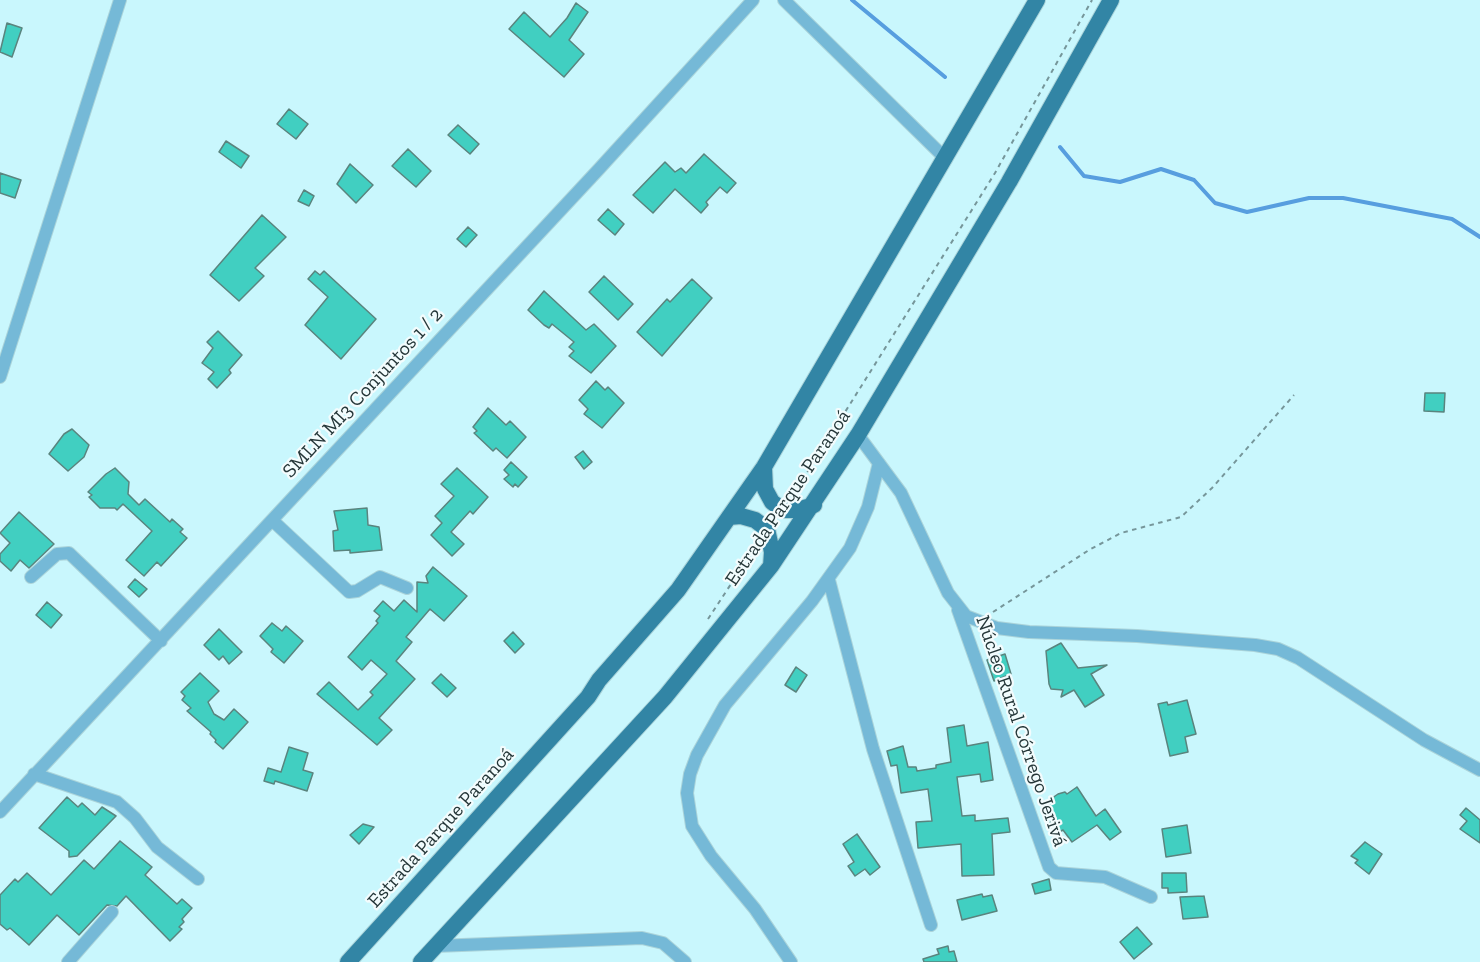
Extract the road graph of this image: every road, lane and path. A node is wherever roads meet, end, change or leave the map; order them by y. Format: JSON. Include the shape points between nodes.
{"nodes":[{"id":1,"x":120,"y":0,"type":"edge"},
{"id":2,"x":753,"y":0,"type":"edge"},
{"id":3,"x":784,"y":0,"type":"edge"},
{"id":4,"x":1037,"y":0,"type":"edge"},
{"id":5,"x":1111,"y":0,"type":"edge"},
{"id":6,"x":946,"y":159,"type":"junction"},
{"id":7,"x":0,"y":377,"type":"edge"},
{"id":8,"x":1294,"y":396,"type":"dead end"},
{"id":9,"x":858,"y":435,"type":"junction"},
{"id":10,"x":879,"y":463,"type":"junction"},
{"id":11,"x":764,"y":467,"type":"junction"},
{"id":12,"x":814,"y":505,"type":"junction"},
{"id":13,"x":729,"y":517,"type":"junction"},
{"id":14,"x":272,"y":519,"type":"junction"},
{"id":15,"x":771,"y":566,"type":"junction"},
{"id":16,"x":31,"y":577,"type":"dead end"},
{"id":17,"x":830,"y":579,"type":"junction"},
{"id":18,"x":407,"y":588,"type":"dead end"},
{"id":19,"x":957,"y":606,"type":"junction"},
{"id":20,"x":978,"y":622,"type":"junction"},
{"id":21,"x":161,"y":641,"type":"junction"},
{"id":22,"x":1480,"y":770,"type":"edge"},
{"id":23,"x":34,"y":774,"type":"junction"},
{"id":24,"x":0,"y":812,"type":"edge"},
{"id":25,"x":198,"y":879,"type":"dead end"},
{"id":26,"x":1151,"y":897,"type":"dead end"},
{"id":27,"x":112,"y":912,"type":"dead end"},
{"id":28,"x":931,"y":925,"type":"dead end"},
{"id":29,"x":436,"y":946,"type":"junction"},
{"id":30,"x":353,"y":956,"type":"edge"},
{"id":31,"x":68,"y":962,"type":"edge"},
{"id":32,"x":337,"y":962,"type":"edge"},
{"id":33,"x":421,"y":962,"type":"edge"},
{"id":34,"x":685,"y":962,"type":"edge"},
{"id":35,"x":791,"y":962,"type":"edge"}],
"edges":[{"from":1,"to":7,"type":"street"},
{"from":2,"to":14,"type":"street","name":"SMLN MI3 Conjuntos 1 / 2"},
{"from":3,"to":6,"type":"street"},
{"from":4,"to":6,"type":"main road","name":"Estrada Parque Paranoá"},
{"from":5,"to":9,"type":"main road","name":"Estrada Parque Paranoá","via":[[1009,183]]},
{"from":6,"to":11,"type":"main road","name":"Estrada Parque Paranoá"},
{"from":8,"to":20,"type":"path","name":"Núcleo Rural Córrego Jerivá","via":[[1181,517],[1121,532]]},
{"from":9,"to":10,"type":"street","name":"Núcleo Rural Córrego Jerivá"},
{"from":9,"to":12,"type":"main road","name":"Estrada Parque Paranoá"},
{"from":10,"to":17,"type":"street","via":[[860,528]]},
{"from":10,"to":19,"type":"street","name":"Núcleo Rural Córrego Jerivá","via":[[901,493]]},
{"from":11,"to":12,"type":"main road","via":[[765,489],[772,502],[783,510]]},
{"from":11,"to":13,"type":"main road","name":"Estrada Parque Paranoá"},
{"from":12,"to":15,"type":"main road","name":"Estrada Parque Paranoá"},
{"from":13,"to":15,"type":"main road","via":[[756,520],[767,529]]},
{"from":13,"to":30,"type":"main road","name":"Estrada Parque Paranoá","via":[[678,590],[588,697]]},
{"from":14,"to":18,"type":"street","via":[[349,592],[380,577]]},
{"from":14,"to":21,"type":"street","name":"SMLN MI3 Conjuntos 1 / 2"},
{"from":15,"to":29,"type":"main road","name":"Estrada Parque Paranoá","via":[[665,697]]},
{"from":16,"to":21,"type":"street","via":[[57,554],[69,553]]},
{"from":17,"to":28,"type":"street","via":[[876,760]]},
{"from":17,"to":35,"type":"street","via":[[725,705],[697,755],[687,793],[692,826],[700,840],[765,922]]},
{"from":19,"to":20,"type":"street"},
{"from":19,"to":26,"type":"street","name":"Núcleo Rural Córrego Jerivá","via":[[1049,867],[1056,873],[1104,877]]},
{"from":20,"to":22,"type":"street","via":[[1029,632],[1137,636],[1278,649],[1424,740]]},
{"from":21,"to":23,"type":"street","name":"SMLN MI3 Conjuntos 1 / 2"},
{"from":23,"to":24,"type":"street","name":"SMLN MI3 Conjuntos 1 / 2"},
{"from":23,"to":25,"type":"street","via":[[117,802],[135,818],[157,848]]},
{"from":27,"to":31,"type":"street"},
{"from":29,"to":33,"type":"main road","name":"Estrada Parque Paranoá"},
{"from":29,"to":34,"type":"street","via":[[642,938],[663,943]]},
{"from":30,"to":32,"type":"street"}]}
